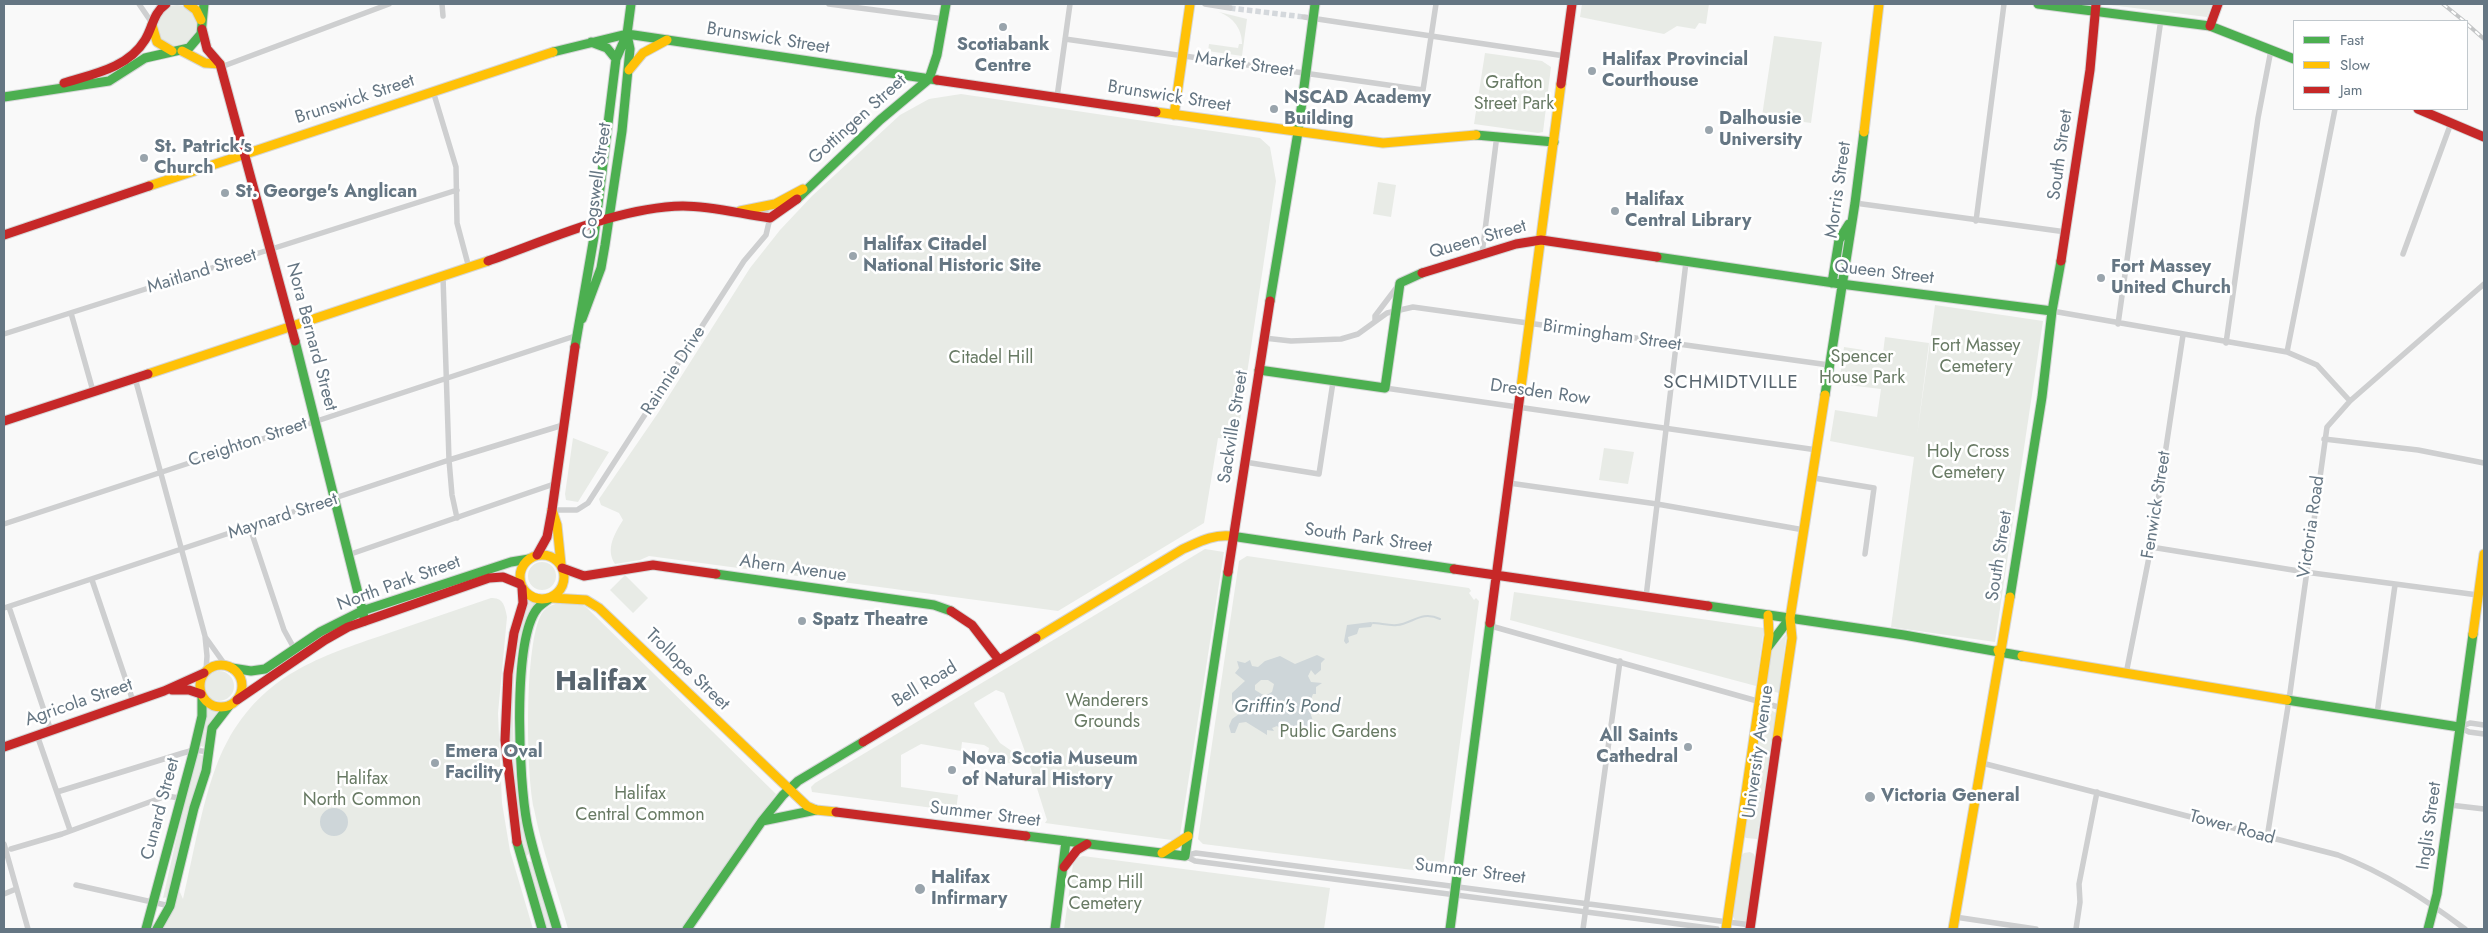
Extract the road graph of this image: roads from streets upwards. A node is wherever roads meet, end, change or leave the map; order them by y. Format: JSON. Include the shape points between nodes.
{"nodes":[{"id":1,"x":139,"y":4,"type":"edge"},
{"id":2,"x":166,"y":4,"type":"edge"},
{"id":3,"x":188,"y":4,"type":"edge"},
{"id":4,"x":204,"y":4,"type":"edge"},
{"id":5,"x":389,"y":4,"type":"edge"},
{"id":6,"x":442,"y":4,"type":"edge"},
{"id":7,"x":631,"y":4,"type":"edge"},
{"id":8,"x":829,"y":4,"type":"edge"},
{"id":9,"x":946,"y":4,"type":"edge"},
{"id":10,"x":1070,"y":4,"type":"edge"},
{"id":11,"x":1190,"y":4,"type":"edge"},
{"id":12,"x":1206,"y":4,"type":"edge"},
{"id":13,"x":1315,"y":4,"type":"edge"},
{"id":14,"x":1436,"y":4,"type":"edge"},
{"id":15,"x":1572,"y":4,"type":"edge"},
{"id":16,"x":1880,"y":4,"type":"edge"},
{"id":17,"x":2004,"y":4,"type":"edge"},
{"id":18,"x":2038,"y":4,"type":"edge"},
{"id":19,"x":2218,"y":4,"type":"edge"},
{"id":20,"x":2096,"y":7,"type":"edge"},
{"id":21,"x":1230,"y":8,"type":"dead end"},
{"id":22,"x":443,"y":16,"type":"dead end"},
{"id":23,"x":1309,"y":17,"type":"junction"},
{"id":24,"x":944,"y":19,"type":"junction"},
{"id":25,"x":2161,"y":19,"type":"junction"},
{"id":26,"x":152,"y":24,"type":"junction"},
{"id":27,"x":202,"y":26,"type":"junction"},
{"id":28,"x":2210,"y":26,"type":"junction"},
{"id":29,"x":627,"y":34,"type":"junction"},
{"id":30,"x":1431,"y":36,"type":"junction"},
{"id":31,"x":1065,"y":39,"type":"junction"},
{"id":32,"x":667,"y":40,"type":"junction"},
{"id":33,"x":591,"y":42,"type":"junction"},
{"id":34,"x":2271,"y":50,"type":"junction"},
{"id":35,"x":177,"y":51,"type":"junction"},
{"id":36,"x":1182,"y":56,"type":"junction"},
{"id":37,"x":1565,"y":56,"type":"junction"},
{"id":38,"x":616,"y":59,"type":"junction"},
{"id":39,"x":2293,"y":59,"type":"edge"},
{"id":40,"x":220,"y":65,"type":"junction"},
{"id":41,"x":1305,"y":74,"type":"junction"},
{"id":42,"x":627,"y":75,"type":"junction"},
{"id":43,"x":929,"y":79,"type":"junction"},
{"id":44,"x":433,"y":91,"type":"junction"},
{"id":45,"x":35,"y":92,"type":"junction"},
{"id":46,"x":4,"y":97,"type":"edge"},
{"id":47,"x":1057,"y":97,"type":"junction"},
{"id":48,"x":2335,"y":110,"type":"edge"},
{"id":49,"x":2420,"y":110,"type":"edge"},
{"id":50,"x":1174,"y":114,"type":"junction"},
{"id":51,"x":2452,"y":123,"type":"junction"},
{"id":52,"x":1298,"y":132,"type":"junction"},
{"id":53,"x":1497,"y":135,"type":"junction"},
{"id":54,"x":2484,"y":138,"type":"edge"},
{"id":55,"x":1554,"y":142,"type":"junction"},
{"id":56,"x":245,"y":154,"type":"junction"},
{"id":57,"x":810,"y":186,"type":"junction"},
{"id":58,"x":457,"y":190,"type":"junction"},
{"id":59,"x":1855,"y":203,"type":"junction"},
{"id":60,"x":763,"y":208,"type":"junction"},
{"id":61,"x":735,"y":212,"type":"junction"},
{"id":62,"x":609,"y":218,"type":"junction"},
{"id":63,"x":770,"y":218,"type":"junction"},
{"id":64,"x":1976,"y":221,"type":"junction"},
{"id":65,"x":596,"y":222,"type":"junction"},
{"id":66,"x":2066,"y":232,"type":"junction"},
{"id":67,"x":4,"y":235,"type":"edge"},
{"id":68,"x":1541,"y":240,"type":"junction"},
{"id":69,"x":271,"y":250,"type":"junction"},
{"id":70,"x":1482,"y":254,"type":"junction"},
{"id":71,"x":2403,"y":254,"type":"dead end"},
{"id":72,"x":1686,"y":262,"type":"junction"},
{"id":73,"x":469,"y":268,"type":"junction"},
{"id":74,"x":443,"y":277,"type":"junction"},
{"id":75,"x":1400,"y":283,"type":"junction"},
{"id":76,"x":1836,"y":284,"type":"junction"},
{"id":77,"x":2484,"y":284,"type":"edge"},
{"id":78,"x":1395,"y":309,"type":"junction"},
{"id":79,"x":2052,"y":311,"type":"junction"},
{"id":80,"x":71,"y":313,"type":"junction"},
{"id":81,"x":1375,"y":320,"type":"junction"},
{"id":82,"x":1529,"y":324,"type":"junction"},
{"id":83,"x":2118,"y":324,"type":"junction"},
{"id":84,"x":292,"y":326,"type":"junction"},
{"id":85,"x":578,"y":332,"type":"junction"},
{"id":86,"x":4,"y":334,"type":"edge"},
{"id":87,"x":2183,"y":335,"type":"junction"},
{"id":88,"x":1264,"y":338,"type":"junction"},
{"id":89,"x":2226,"y":343,"type":"junction"},
{"id":90,"x":1675,"y":345,"type":"junction"},
{"id":91,"x":2287,"y":352,"type":"junction"},
{"id":92,"x":1828,"y":365,"type":"junction"},
{"id":93,"x":1259,"y":370,"type":"junction"},
{"id":94,"x":448,"y":376,"type":"junction"},
{"id":95,"x":135,"y":378,"type":"junction"},
{"id":96,"x":1333,"y":382,"type":"junction"},
{"id":97,"x":1385,"y":388,"type":"junction"},
{"id":98,"x":93,"y":391,"type":"junction"},
{"id":99,"x":2350,"y":401,"type":"junction"},
{"id":100,"x":1518,"y":406,"type":"junction"},
{"id":101,"x":316,"y":420,"type":"junction"},
{"id":102,"x":4,"y":421,"type":"edge"},
{"id":103,"x":563,"y":426,"type":"junction"},
{"id":104,"x":1665,"y":428,"type":"junction"},
{"id":105,"x":2324,"y":438,"type":"junction"},
{"id":106,"x":1817,"y":450,"type":"junction"},
{"id":107,"x":449,"y":460,"type":"junction"},
{"id":108,"x":1245,"y":462,"type":"junction"},
{"id":109,"x":2484,"y":463,"type":"edge"},
{"id":110,"x":160,"y":472,"type":"junction"},
{"id":111,"x":1814,"y":478,"type":"junction"},
{"id":112,"x":554,"y":484,"type":"junction"},
{"id":113,"x":1509,"y":484,"type":"junction"},
{"id":114,"x":335,"y":500,"type":"junction"},
{"id":115,"x":1657,"y":504,"type":"junction"},
{"id":116,"x":552,"y":510,"type":"junction"},
{"id":117,"x":457,"y":518,"type":"junction"},
{"id":118,"x":4,"y":524,"type":"edge"},
{"id":119,"x":250,"y":528,"type":"junction"},
{"id":120,"x":1804,"y":530,"type":"junction"},
{"id":121,"x":1234,"y":536,"type":"junction"},
{"id":122,"x":2151,"y":547,"type":"junction"},
{"id":123,"x":182,"y":550,"type":"junction"},
{"id":124,"x":1865,"y":554,"type":"dead end"},
{"id":125,"x":2484,"y":554,"type":"edge"},
{"id":126,"x":348,"y":555,"type":"junction"},
{"id":127,"x":533,"y":557,"type":"junction"},
{"id":128,"x":562,"y":566,"type":"junction"},
{"id":129,"x":2306,"y":572,"type":"junction"},
{"id":130,"x":1497,"y":575,"type":"junction"},
{"id":131,"x":92,"y":580,"type":"junction"},
{"id":132,"x":2395,"y":584,"type":"junction"},
{"id":133,"x":521,"y":586,"type":"junction"},
{"id":134,"x":2478,"y":595,"type":"junction"},
{"id":135,"x":1646,"y":597,"type":"junction"},
{"id":136,"x":550,"y":598,"type":"junction"},
{"id":137,"x":7,"y":608,"type":"edge"},
{"id":138,"x":362,"y":611,"type":"junction"},
{"id":139,"x":2480,"y":613,"type":"edge"},
{"id":140,"x":1768,"y":615,"type":"junction"},
{"id":141,"x":1790,"y":618,"type":"junction"},
{"id":142,"x":364,"y":621,"type":"junction"},
{"id":143,"x":1491,"y":626,"type":"junction"},
{"id":144,"x":205,"y":636,"type":"junction"},
{"id":145,"x":295,"y":650,"type":"junction"},
{"id":146,"x":1766,"y":650,"type":"junction"},
{"id":147,"x":1998,"y":650,"type":"junction"},
{"id":148,"x":999,"y":660,"type":"junction"},
{"id":149,"x":1620,"y":661,"type":"junction"},
{"id":150,"x":229,"y":667,"type":"junction"},
{"id":151,"x":205,"y":672,"type":"junction"},
{"id":152,"x":2126,"y":674,"type":"junction"},
{"id":153,"x":164,"y":691,"type":"junction"},
{"id":154,"x":201,"y":695,"type":"junction"},
{"id":155,"x":1758,"y":700,"type":"junction"},
{"id":156,"x":2289,"y":700,"type":"junction"},
{"id":157,"x":132,"y":702,"type":"junction"},
{"id":158,"x":233,"y":703,"type":"junction"},
{"id":159,"x":1782,"y":708,"type":"junction"},
{"id":160,"x":2377,"y":714,"type":"junction"},
{"id":161,"x":2484,"y":725,"type":"edge"},
{"id":162,"x":2459,"y":727,"type":"junction"},
{"id":163,"x":51,"y":731,"type":"junction"},
{"id":164,"x":2484,"y":734,"type":"edge"},
{"id":165,"x":37,"y":735,"type":"junction"},
{"id":166,"x":4,"y":747,"type":"edge"},
{"id":167,"x":194,"y":750,"type":"junction"},
{"id":168,"x":209,"y":752,"type":"junction"},
{"id":169,"x":1982,"y":763,"type":"junction"},
{"id":170,"x":789,"y":788,"type":"junction"},
{"id":171,"x":57,"y":792,"type":"junction"},
{"id":172,"x":2097,"y":792,"type":"junction"},
{"id":173,"x":180,"y":798,"type":"junction"},
{"id":174,"x":2450,"y":805,"type":"junction"},
{"id":175,"x":2484,"y":809,"type":"edge"},
{"id":176,"x":816,"y":810,"type":"junction"},
{"id":177,"x":762,"y":821,"type":"junction"},
{"id":178,"x":70,"y":830,"type":"junction"},
{"id":179,"x":1188,"y":836,"type":"junction"},
{"id":180,"x":2267,"y":838,"type":"junction"},
{"id":181,"x":1066,"y":841,"type":"junction"},
{"id":182,"x":4,"y":844,"type":"edge"},
{"id":183,"x":1087,"y":844,"type":"junction"},
{"id":184,"x":11,"y":849,"type":"dead end"},
{"id":185,"x":1162,"y":853,"type":"junction"},
{"id":186,"x":1185,"y":856,"type":"junction"},
{"id":187,"x":1062,"y":870,"type":"junction"},
{"id":188,"x":76,"y":885,"type":"dead end"},
{"id":189,"x":16,"y":889,"type":"junction"},
{"id":190,"x":1455,"y":891,"type":"junction"},
{"id":191,"x":4,"y":894,"type":"edge"},
{"id":192,"x":154,"y":902,"type":"junction"},
{"id":193,"x":1586,"y":904,"type":"junction"},
{"id":194,"x":2434,"y":905,"type":"junction"},
{"id":195,"x":170,"y":906,"type":"junction"},
{"id":196,"x":1585,"y":912,"type":"junction"},
{"id":197,"x":1955,"y":917,"type":"junction"},
{"id":198,"x":1726,"y":926,"type":"edge"},
{"id":199,"x":1751,"y":927,"type":"edge"},
{"id":200,"x":28,"y":929,"type":"edge"},
{"id":201,"x":146,"y":929,"type":"edge"},
{"id":202,"x":157,"y":929,"type":"edge"},
{"id":203,"x":542,"y":929,"type":"edge"},
{"id":204,"x":557,"y":929,"type":"edge"},
{"id":205,"x":687,"y":929,"type":"edge"},
{"id":206,"x":1054,"y":929,"type":"edge"},
{"id":207,"x":1450,"y":929,"type":"edge"},
{"id":208,"x":1583,"y":929,"type":"edge"},
{"id":209,"x":1717,"y":929,"type":"edge"},
{"id":210,"x":1952,"y":929,"type":"edge"},
{"id":211,"x":2036,"y":929,"type":"edge"},
{"id":212,"x":2076,"y":929,"type":"edge"},
{"id":213,"x":2428,"y":929,"type":"edge"},
{"id":214,"x":2465,"y":929,"type":"edge"}],
"edges":[{"from":1,"to":26,"type":"street"},
{"from":2,"to":26,"type":"street","via":[[155,14]]},
{"from":3,"to":27,"type":"street","via":[[196,10]]},
{"from":4,"to":27,"type":"street"},
{"from":5,"to":40,"type":"street"},
{"from":6,"to":22,"type":"street"},
{"from":7,"to":29,"type":"street","name":"Cogswell Street"},
{"from":8,"to":24,"type":"street"},
{"from":9,"to":24,"type":"street"},
{"from":10,"to":31,"type":"street"},
{"from":11,"to":36,"type":"street"},
{"from":12,"to":21,"type":"street"},
{"from":13,"to":23,"type":"street","name":"Sackville Street"},
{"from":14,"to":30,"type":"street"},
{"from":15,"to":37,"type":"street"},
{"from":16,"to":59,"type":"street","name":"Morris Street"},
{"from":17,"to":64,"type":"street"},
{"from":18,"to":20,"type":"street"},
{"from":19,"to":28,"type":"street"},
{"from":20,"to":25,"type":"street"},
{"from":20,"to":66,"type":"street","name":"South Street"},
{"from":23,"to":30,"type":"street"},
{"from":23,"to":41,"type":"street","name":"Sackville Street"},
{"from":24,"to":43,"type":"street","via":[[938,55]]},
{"from":25,"to":28,"type":"street"},
{"from":25,"to":83,"type":"street"},
{"from":26,"to":35,"type":"street","via":[[158,43]]},
{"from":26,"to":45,"type":"street","via":[[139,47],[116,66]]},
{"from":27,"to":35,"type":"street","via":[[196,43]]},
{"from":27,"to":40,"type":"street","name":"Nora Bernard Street","via":[[207,49]]},
{"from":28,"to":34,"type":"street"},
{"from":29,"to":32,"type":"street","name":"Brunswick Street"},
{"from":29,"to":33,"type":"street","name":"Brunswick Street"},
{"from":29,"to":38,"type":"street","name":"Cogswell Street"},
{"from":29,"to":42,"type":"street","name":"Cogswell Street","via":[[630,49]]},
{"from":30,"to":37,"type":"street"},
{"from":30,"to":41,"type":"street","name":"Market Street","via":[[1423,90]]},
{"from":31,"to":36,"type":"street","name":"Market Street"},
{"from":31,"to":47,"type":"street"},
{"from":32,"to":42,"type":"street","via":[[638,56]]},
{"from":32,"to":43,"type":"street","name":"Brunswick Street"},
{"from":33,"to":38,"type":"street","via":[[606,48]]},
{"from":33,"to":44,"type":"street","name":"Brunswick Street"},
{"from":34,"to":39,"type":"street"},
{"from":34,"to":89,"type":"street","via":[[2258,118]]},
{"from":35,"to":40,"type":"street","via":[[199,61]]},
{"from":35,"to":45,"type":"street","via":[[145,58],[109,80]]},
{"from":36,"to":41,"type":"street","name":"Market Street"},
{"from":36,"to":50,"type":"street"},
{"from":37,"to":55,"type":"street"},
{"from":38,"to":65,"type":"street","name":"Cogswell Street"},
{"from":40,"to":56,"type":"street","name":"Nora Bernard Street"},
{"from":41,"to":52,"type":"street","name":"Sackville Street"},
{"from":42,"to":62,"type":"street","name":"Cogswell Street"},
{"from":43,"to":47,"type":"street","name":"Brunswick Street"},
{"from":43,"to":57,"type":"street","name":"Gottingen Street"},
{"from":44,"to":56,"type":"street","name":"Brunswick Street"},
{"from":44,"to":58,"type":"street","via":[[456,167]]},
{"from":45,"to":46,"type":"street"},
{"from":47,"to":50,"type":"street","name":"Brunswick Street"},
{"from":48,"to":91,"type":"street"},
{"from":49,"to":51,"type":"street"},
{"from":50,"to":52,"type":"street","name":"Brunswick Street"},
{"from":51,"to":54,"type":"street"},
{"from":51,"to":71,"type":"street"},
{"from":52,"to":53,"type":"street","name":"Brunswick Street","via":[[1383,143],[1469,134]]},
{"from":52,"to":88,"type":"street","name":"Sackville Street"},
{"from":53,"to":55,"type":"street","name":"Brunswick Street"},
{"from":53,"to":70,"type":"street"},
{"from":55,"to":68,"type":"street"},
{"from":56,"to":67,"type":"street","name":"Brunswick Street"},
{"from":56,"to":69,"type":"street","name":"Nora Bernard Street"},
{"from":57,"to":60,"type":"street","name":"Gottingen Street"},
{"from":57,"to":63,"type":"street","name":"Gottingen Street","via":[[798,199]]},
{"from":58,"to":69,"type":"street","name":"Maitland Street"},
{"from":58,"to":73,"type":"street","via":[[457,223]]},
{"from":59,"to":64,"type":"street"},
{"from":59,"to":76,"type":"street","name":"Morris Street"},
{"from":60,"to":61,"type":"street","name":"Gottingen Street"},
{"from":60,"to":63,"type":"street"},
{"from":61,"to":62,"type":"street","name":"Gottingen Street","via":[[668,206]]},
{"from":61,"to":63,"type":"street","name":"Gottingen Street"},
{"from":62,"to":65,"type":"street","name":"Gottingen Street"},
{"from":62,"to":85,"type":"street","name":"Cogswell Street","via":[[600,268]]},
{"from":63,"to":116,"type":"street","name":"Rainnie Drive","via":[[766,235],[744,261],[588,503],[577,510]]},
{"from":64,"to":66,"type":"street"},
{"from":65,"to":73,"type":"street","name":"Gottingen Street"},
{"from":65,"to":85,"type":"street","name":"Cogswell Street"},
{"from":66,"to":79,"type":"street","name":"South Street"},
{"from":68,"to":70,"type":"street","name":"Queen Street"},
{"from":68,"to":72,"type":"street","name":"Queen Street"},
{"from":68,"to":82,"type":"street"},
{"from":69,"to":80,"type":"street","name":"Maitland Street"},
{"from":69,"to":84,"type":"street","name":"Nora Bernard Street"},
{"from":70,"to":75,"type":"street","name":"Queen Street","via":[[1411,276]]},
{"from":72,"to":76,"type":"street","name":"Queen Street"},
{"from":72,"to":90,"type":"street"},
{"from":73,"to":74,"type":"street","name":"Gottingen Street"},
{"from":74,"to":84,"type":"street","name":"Gottingen Street"},
{"from":74,"to":94,"type":"street"},
{"from":75,"to":78,"type":"street"},
{"from":75,"to":81,"type":"street","name":"Queen Street"},
{"from":76,"to":79,"type":"street","name":"Queen Street"},
{"from":76,"to":92,"type":"street","name":"Morris Street"},
{"from":77,"to":99,"type":"street","name":"Victoria Road"},
{"from":78,"to":81,"type":"street","name":"Queen Street"},
{"from":78,"to":82,"type":"street","name":"Birmingham Street","via":[[1413,307]]},
{"from":78,"to":97,"type":"street"},
{"from":79,"to":83,"type":"street","name":"Queen Street"},
{"from":79,"to":147,"type":"street","name":"South Street","via":[[2042,397],[2001,650]]},
{"from":80,"to":86,"type":"street","name":"Maitland Street"},
{"from":80,"to":98,"type":"street"},
{"from":81,"to":88,"type":"street","name":"Queen Street","via":[[1358,334],[1341,339],[1291,342]]},
{"from":82,"to":90,"type":"street","name":"Birmingham Street"},
{"from":82,"to":100,"type":"street"},
{"from":83,"to":87,"type":"street","name":"Queen Street"},
{"from":84,"to":95,"type":"street","name":"Gottingen Street"},
{"from":84,"to":101,"type":"street","name":"Nora Bernard Street"},
{"from":85,"to":94,"type":"street","name":"Creighton Street"},
{"from":85,"to":103,"type":"street","name":"Cogswell Street"},
{"from":87,"to":89,"type":"street","name":"Queen Street"},
{"from":87,"to":122,"type":"street","name":"Fenwick Street"},
{"from":88,"to":93,"type":"street","name":"Sackville Street"},
{"from":89,"to":91,"type":"street","name":"Queen Street"},
{"from":90,"to":92,"type":"street","name":"Birmingham Street"},
{"from":90,"to":104,"type":"street"},
{"from":91,"to":99,"type":"street","name":"Queen Street","via":[[2317,365]]},
{"from":92,"to":106,"type":"street","name":"Morris Street"},
{"from":93,"to":96,"type":"street","name":"Dresden Row"},
{"from":93,"to":108,"type":"street","name":"Sackville Street"},
{"from":94,"to":101,"type":"street","name":"Creighton Street"},
{"from":94,"to":107,"type":"street"},
{"from":95,"to":98,"type":"street","name":"Gottingen Street"},
{"from":95,"to":110,"type":"street"},
{"from":96,"to":97,"type":"street","name":"Dresden Row"},
{"from":96,"to":108,"type":"street","via":[[1319,474]]},
{"from":97,"to":100,"type":"street","name":"Dresden Row"},
{"from":98,"to":102,"type":"street","name":"Gottingen Street"},
{"from":99,"to":105,"type":"street","name":"Victoria Road","via":[[2329,422]]},
{"from":100,"to":104,"type":"street","name":"Dresden Row"},
{"from":100,"to":113,"type":"street"},
{"from":101,"to":110,"type":"street","name":"Creighton Street"},
{"from":101,"to":114,"type":"street","name":"Nora Bernard Street"},
{"from":103,"to":107,"type":"street","name":"Maynard Street"},
{"from":103,"to":112,"type":"street","name":"Cogswell Street"},
{"from":104,"to":106,"type":"street","name":"Dresden Row"},
{"from":104,"to":115,"type":"street"},
{"from":105,"to":109,"type":"street","via":[[2418,450]]},
{"from":105,"to":129,"type":"street","name":"Victoria Road"},
{"from":106,"to":111,"type":"street","name":"Morris Street"},
{"from":107,"to":114,"type":"street","name":"Maynard Street"},
{"from":107,"to":117,"type":"street"},
{"from":108,"to":121,"type":"street","name":"Sackville Street"},
{"from":110,"to":118,"type":"street","name":"Creighton Street"},
{"from":110,"to":123,"type":"street"},
{"from":111,"to":120,"type":"street","name":"Morris Street"},
{"from":111,"to":124,"type":"street","via":[[1874,488]]},
{"from":112,"to":116,"type":"street","name":"Cogswell Street"},
{"from":112,"to":117,"type":"street"},
{"from":113,"to":115,"type":"street"},
{"from":113,"to":130,"type":"street"},
{"from":114,"to":119,"type":"street","name":"Maynard Street"},
{"from":114,"to":126,"type":"street","name":"Nora Bernard Street"},
{"from":115,"to":120,"type":"street"},
{"from":115,"to":135,"type":"street"},
{"from":116,"to":127,"type":"street","name":"Cogswell Street","via":[[547,537]]},
{"from":116,"to":128,"type":"street","name":"Cogswell Street","via":[[558,525]]},
{"from":117,"to":126,"type":"street"},
{"from":119,"to":123,"type":"street","name":"Maynard Street"},
{"from":119,"to":145,"type":"street","via":[[284,630]]},
{"from":120,"to":141,"type":"street","name":"Morris Street"},
{"from":121,"to":130,"type":"street","name":"South Park Street"},
{"from":121,"to":148,"type":"street","name":"Bell Road","via":[[1208,538],[1183,549]]},
{"from":121,"to":179,"type":"street","name":"Sackville Street"},
{"from":122,"to":129,"type":"street"},
{"from":122,"to":152,"type":"street","name":"Fenwick Street"},
{"from":123,"to":131,"type":"street","name":"Maynard Street"},
{"from":123,"to":144,"type":"street"},
{"from":125,"to":134,"type":"street","name":"Inglis Street"},
{"from":126,"to":138,"type":"street","name":"Nora Bernard Street"},
{"from":127,"to":128,"type":"street","via":[[550,557]]},
{"from":127,"to":133,"type":"street","via":[[522,571]]},
{"from":127,"to":138,"type":"street","name":"North Park Street"},
{"from":128,"to":136,"type":"street","via":[[564,583]]},
{"from":128,"to":148,"type":"street","name":"Ahern Avenue","via":[[584,576],[653,565],[934,605],[954,611],[969,621]]},
{"from":129,"to":132,"type":"street"},
{"from":129,"to":156,"type":"street","name":"Victoria Road"},
{"from":130,"to":135,"type":"street","name":"South Park Street"},
{"from":130,"to":143,"type":"street"},
{"from":131,"to":137,"type":"street","name":"Maynard Street"},
{"from":131,"to":157,"type":"street"},
{"from":132,"to":134,"type":"street"},
{"from":132,"to":160,"type":"street"},
{"from":133,"to":136,"type":"street","via":[[531,596]]},
{"from":133,"to":142,"type":"street","name":"North Park Street","via":[[503,577],[490,578]]},
{"from":133,"to":203,"type":"street","via":[[524,603],[508,667],[505,740],[516,838]]},
{"from":134,"to":139,"type":"street","name":"Inglis Street"},
{"from":135,"to":140,"type":"street","name":"South Park Street"},
{"from":136,"to":170,"type":"street","name":"Trollope Street","via":[[586,600],[599,608]]},
{"from":136,"to":204,"type":"street","via":[[537,608],[528,630],[521,674],[518,737],[527,822]]},
{"from":137,"to":163,"type":"street"},
{"from":138,"to":142,"type":"street","name":"Nora Bernard Street"},
{"from":138,"to":145,"type":"street","name":"North Park Street","via":[[320,632]]},
{"from":139,"to":162,"type":"street","name":"Inglis Street"},
{"from":140,"to":141,"type":"street","name":"South Park Street"},
{"from":140,"to":146,"type":"street","name":"University Avenue"},
{"from":141,"to":146,"type":"street","name":"University Avenue"},
{"from":141,"to":147,"type":"street","name":"South Park Street"},
{"from":141,"to":159,"type":"street","name":"University Avenue","via":[[1792,638]]},
{"from":142,"to":158,"type":"street","name":"North Park Street","via":[[325,640]]},
{"from":143,"to":149,"type":"street"},
{"from":143,"to":190,"type":"street"},
{"from":144,"to":150,"type":"street"},
{"from":144,"to":151,"type":"street","via":[[208,656]]},
{"from":145,"to":150,"type":"street","name":"North Park Street","via":[[265,669],[251,671]]},
{"from":146,"to":155,"type":"street","name":"University Avenue"},
{"from":147,"to":152,"type":"street","name":"South Park Street"},
{"from":147,"to":169,"type":"street","name":"South Street","via":[[2000,655]]},
{"from":148,"to":170,"type":"street","name":"Bell Road"},
{"from":149,"to":155,"type":"street"},
{"from":149,"to":193,"type":"street"},
{"from":150,"to":151,"type":"street","via":[[212,667]]},
{"from":150,"to":158,"type":"street","via":[[241,681],[242,691]]},
{"from":151,"to":153,"type":"street","name":"Agricola Street"},
{"from":151,"to":154,"type":"street"},
{"from":152,"to":156,"type":"street","name":"South Park Street"},
{"from":153,"to":154,"type":"street","name":"Agricola Street","via":[[184,689]]},
{"from":153,"to":157,"type":"street","name":"Agricola Street"},
{"from":154,"to":158,"type":"street","via":[[214,706]]},
{"from":154,"to":167,"type":"street","name":"Cunard Street","via":[[202,716]]},
{"from":155,"to":159,"type":"street"},
{"from":155,"to":198,"type":"street","name":"University Avenue"},
{"from":156,"to":160,"type":"street","name":"South Park Street"},
{"from":156,"to":180,"type":"street","name":"Victoria Road"},
{"from":157,"to":163,"type":"street","name":"Agricola Street"},
{"from":158,"to":168,"type":"street","name":"Cunard Street","via":[[212,728]]},
{"from":159,"to":199,"type":"street","name":"University Avenue"},
{"from":160,"to":162,"type":"street","name":"South Park Street"},
{"from":161,"to":162,"type":"street","via":[[2470,723]]},
{"from":162,"to":164,"type":"street"},
{"from":162,"to":174,"type":"street","name":"Inglis Street"},
{"from":163,"to":165,"type":"street","name":"Agricola Street"},
{"from":165,"to":166,"type":"street","name":"Agricola Street"},
{"from":165,"to":171,"type":"street"},
{"from":167,"to":168,"type":"street"},
{"from":167,"to":171,"type":"street"},
{"from":167,"to":173,"type":"street","name":"Cunard Street"},
{"from":168,"to":195,"type":"street","name":"Cunard Street"},
{"from":169,"to":172,"type":"street","name":"Tower Road"},
{"from":169,"to":197,"type":"street","name":"South Street"},
{"from":170,"to":176,"type":"street","name":"Summer Street","via":[[807,806]]},
{"from":170,"to":177,"type":"street","name":"Bell Road"},
{"from":171,"to":178,"type":"street"},
{"from":172,"to":180,"type":"street","name":"Tower Road"},
{"from":172,"to":212,"type":"street","via":[[2079,884]]},
{"from":173,"to":178,"type":"street","via":[[166,796]]},
{"from":173,"to":192,"type":"street","name":"Cunard Street"},
{"from":174,"to":175,"type":"street"},
{"from":174,"to":194,"type":"street","name":"Inglis Street"},
{"from":176,"to":177,"type":"street"},
{"from":176,"to":181,"type":"street","name":"Summer Street"},
{"from":177,"to":205,"type":"street","name":"Bell Road"},
{"from":178,"to":184,"type":"street"},
{"from":179,"to":185,"type":"street"},
{"from":179,"to":186,"type":"street","name":"Sackville Street"},
{"from":180,"to":194,"type":"street","name":"Tower Road","via":[[2338,855],[2366,866]]},
{"from":181,"to":183,"type":"street","name":"Summer Street"},
{"from":181,"to":187,"type":"street"},
{"from":182,"to":189,"type":"street"},
{"from":183,"to":185,"type":"street","name":"Summer Street"},
{"from":183,"to":187,"type":"street","via":[[1077,850]]},
{"from":185,"to":186,"type":"street","name":"Summer Street"},
{"from":186,"to":190,"type":"street","name":"Summer Street","via":[[1194,861]]},
{"from":187,"to":206,"type":"street"},
{"from":188,"to":192,"type":"street"},
{"from":189,"to":191,"type":"street"},
{"from":189,"to":200,"type":"street"},
{"from":190,"to":193,"type":"street","name":"Summer Street"},
{"from":190,"to":196,"type":"street","name":"Summer Street"},
{"from":190,"to":207,"type":"street"},
{"from":192,"to":195,"type":"street"},
{"from":192,"to":201,"type":"street","name":"Cunard Street"},
{"from":193,"to":196,"type":"street"},
{"from":193,"to":198,"type":"street","name":"Summer Street"},
{"from":194,"to":213,"type":"street","name":"Inglis Street"},
{"from":194,"to":214,"type":"street","name":"Tower Road"},
{"from":195,"to":202,"type":"street","name":"Cunard Street"},
{"from":196,"to":208,"type":"street"},
{"from":196,"to":209,"type":"street","name":"Summer Street"},
{"from":197,"to":210,"type":"street","name":"South Street"},
{"from":197,"to":211,"type":"street"},
{"from":198,"to":199,"type":"street","name":"Summer Street"}]}
